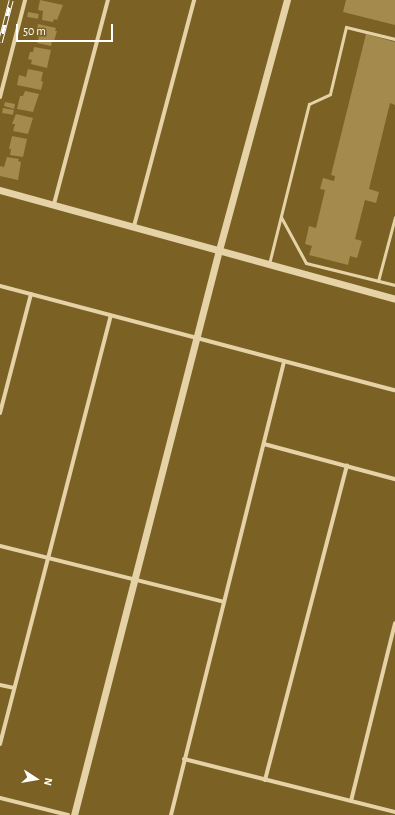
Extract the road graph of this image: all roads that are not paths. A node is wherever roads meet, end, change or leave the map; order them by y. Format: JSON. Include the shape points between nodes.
{"nodes":[{"id":1,"x":25,"y":0,"type":"edge"},
{"id":2,"x":108,"y":0,"type":"edge"},
{"id":3,"x":194,"y":0,"type":"edge"},
{"id":4,"x":287,"y":0,"type":"edge"},
{"id":5,"x":395,"y":39,"type":"edge"},
{"id":6,"x":0,"y":97,"type":"edge"},
{"id":7,"x":0,"y":190,"type":"edge"},
{"id":8,"x":54,"y":204,"type":"junction"},
{"id":9,"x":281,"y":216,"type":"junction"},
{"id":10,"x":395,"y":217,"type":"edge"},
{"id":11,"x":134,"y":226,"type":"junction"},
{"id":12,"x":218,"y":250,"type":"junction"},
{"id":13,"x":270,"y":264,"type":"junction"},
{"id":14,"x":378,"y":281,"type":"junction"},
{"id":15,"x":395,"y":285,"type":"edge"},
{"id":16,"x":0,"y":286,"type":"edge"},
{"id":17,"x":30,"y":294,"type":"junction"},
{"id":18,"x":395,"y":299,"type":"edge"},
{"id":19,"x":111,"y":316,"type":"junction"},
{"id":20,"x":197,"y":338,"type":"junction"},
{"id":21,"x":284,"y":362,"type":"junction"},
{"id":22,"x":395,"y":390,"type":"edge"},
{"id":23,"x":0,"y":413,"type":"edge"},
{"id":24,"x":264,"y":444,"type":"junction"},
{"id":25,"x":347,"y":466,"type":"junction"},
{"id":26,"x":395,"y":479,"type":"edge"},
{"id":27,"x":0,"y":546,"type":"edge"},
{"id":28,"x":48,"y":558,"type":"junction"},
{"id":29,"x":136,"y":580,"type":"junction"},
{"id":30,"x":224,"y":602,"type":"junction"},
{"id":31,"x":395,"y":622,"type":"edge"},
{"id":32,"x":0,"y":685,"type":"edge"},
{"id":33,"x":14,"y":688,"type":"junction"},
{"id":34,"x":0,"y":744,"type":"edge"},
{"id":35,"x":184,"y":760,"type":"junction"},
{"id":36,"x":266,"y":780,"type":"junction"},
{"id":37,"x":0,"y":798,"type":"edge"},
{"id":38,"x":351,"y":801,"type":"junction"},
{"id":39,"x":395,"y":812,"type":"edge"},
{"id":40,"x":68,"y":815,"type":"edge"},
{"id":41,"x":74,"y":815,"type":"edge"},
{"id":42,"x":170,"y":815,"type":"edge"}],
"edges":[{"from":1,"to":6,"type":"street"},
{"from":2,"to":8,"type":"street"},
{"from":3,"to":11,"type":"street"},
{"from":4,"to":12,"type":"street"},
{"from":5,"to":9,"type":"lane","via":[[346,27],[330,94],[309,104]]},
{"from":7,"to":8,"type":"street"},
{"from":8,"to":11,"type":"street"},
{"from":9,"to":13,"type":"lane"},
{"from":9,"to":14,"type":"lane","via":[[306,263]]},
{"from":10,"to":14,"type":"lane"},
{"from":11,"to":12,"type":"street"},
{"from":12,"to":13,"type":"street"},
{"from":12,"to":20,"type":"street"},
{"from":13,"to":18,"type":"street"},
{"from":14,"to":15,"type":"lane"},
{"from":16,"to":17,"type":"street"},
{"from":17,"to":19,"type":"street"},
{"from":17,"to":23,"type":"street"},
{"from":19,"to":20,"type":"street"},
{"from":19,"to":28,"type":"street"},
{"from":20,"to":21,"type":"street"},
{"from":20,"to":29,"type":"street"},
{"from":21,"to":22,"type":"street"},
{"from":21,"to":24,"type":"street"},
{"from":24,"to":25,"type":"street"},
{"from":24,"to":30,"type":"street"},
{"from":25,"to":26,"type":"street"},
{"from":25,"to":36,"type":"street"},
{"from":27,"to":28,"type":"street"},
{"from":28,"to":29,"type":"street"},
{"from":28,"to":33,"type":"street"},
{"from":29,"to":30,"type":"street"},
{"from":29,"to":41,"type":"street"},
{"from":30,"to":35,"type":"street"},
{"from":31,"to":38,"type":"street"},
{"from":32,"to":33,"type":"street"},
{"from":33,"to":34,"type":"street"},
{"from":35,"to":36,"type":"street"},
{"from":35,"to":42,"type":"street"},
{"from":36,"to":38,"type":"street"},
{"from":37,"to":40,"type":"street"},
{"from":38,"to":39,"type":"street"}]}
